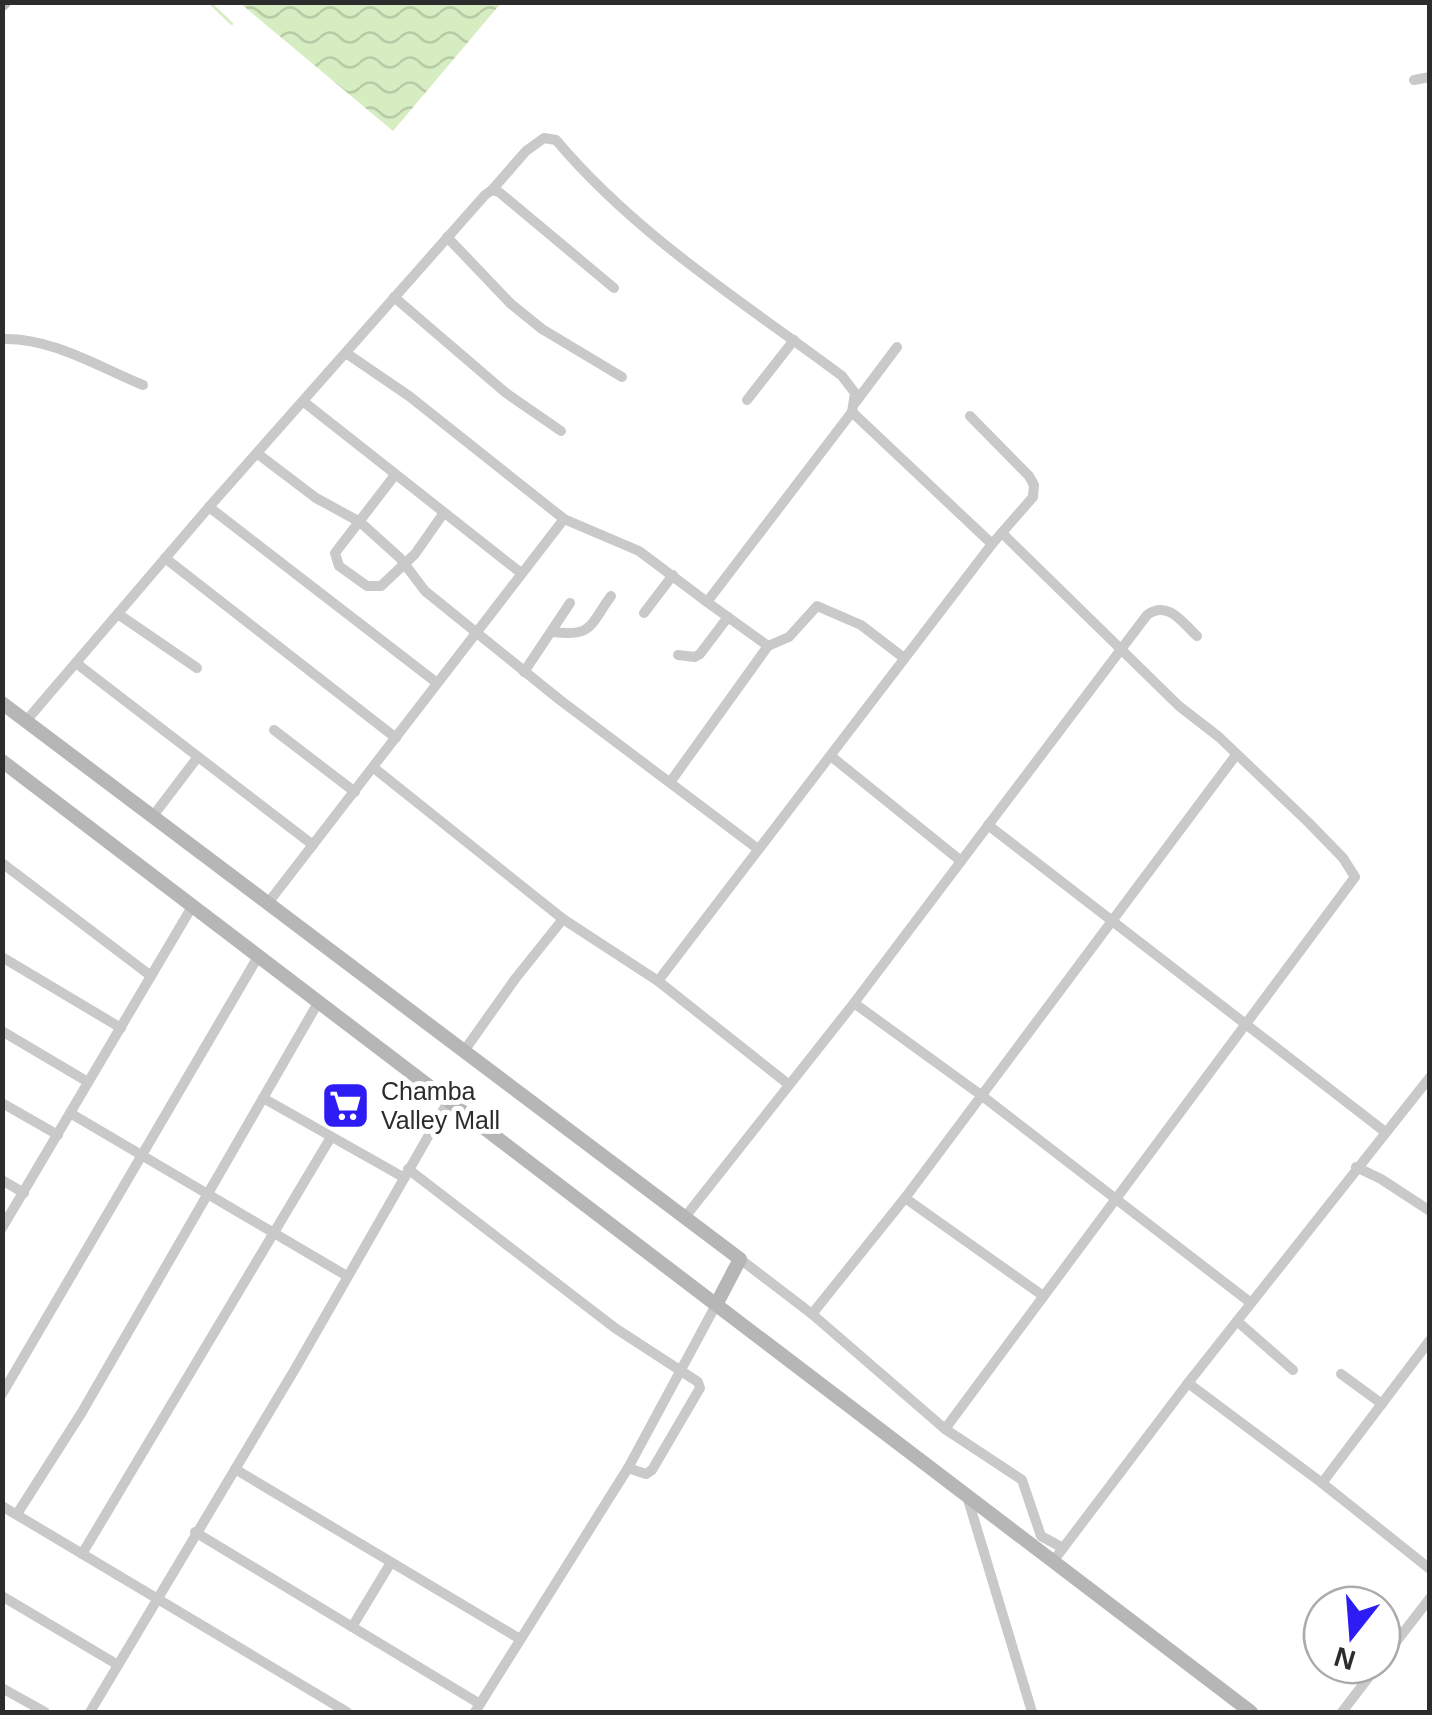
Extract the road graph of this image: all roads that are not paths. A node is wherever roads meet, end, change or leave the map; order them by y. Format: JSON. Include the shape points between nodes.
{"nodes":[{"id":1,"x":1430,"y":77,"type":"edge"},
{"id":2,"x":1414,"y":80,"type":"dead end"},
{"id":3,"x":492,"y":190,"type":"junction"},
{"id":4,"x":447,"y":237,"type":"junction"},
{"id":5,"x":614,"y":288,"type":"dead end"},
{"id":6,"x":394,"y":296,"type":"junction"},
{"id":7,"x":2,"y":340,"type":"edge"},
{"id":8,"x":794,"y":340,"type":"junction"},
{"id":9,"x":897,"y":347,"type":"dead end"},
{"id":10,"x":346,"y":353,"type":"junction"},
{"id":11,"x":622,"y":377,"type":"dead end"},
{"id":12,"x":142,"y":385,"type":"dead end"},
{"id":13,"x":746,"y":400,"type":"dead end"},
{"id":14,"x":304,"y":402,"type":"junction"},
{"id":15,"x":853,"y":408,"type":"junction"},
{"id":16,"x":970,"y":416,"type":"dead end"},
{"id":17,"x":560,"y":431,"type":"dead end"},
{"id":18,"x":258,"y":454,"type":"junction"},
{"id":19,"x":395,"y":475,"type":"junction"},
{"id":20,"x":209,"y":508,"type":"junction"},
{"id":21,"x":443,"y":514,"type":"junction"},
{"id":22,"x":564,"y":519,"type":"junction"},
{"id":23,"x":360,"y":522,"type":"junction"},
{"id":24,"x":1002,"y":533,"type":"junction"},
{"id":25,"x":992,"y":544,"type":"junction"},
{"id":26,"x":165,"y":558,"type":"junction"},
{"id":27,"x":406,"y":565,"type":"junction"},
{"id":28,"x":521,"y":573,"type":"junction"},
{"id":29,"x":674,"y":575,"type":"junction"},
{"id":30,"x":611,"y":596,"type":"dead end"},
{"id":31,"x":570,"y":602,"type":"dead end"},
{"id":32,"x":707,"y":602,"type":"junction"},
{"id":33,"x":644,"y":613,"type":"dead end"},
{"id":34,"x":118,"y":614,"type":"junction"},
{"id":35,"x":728,"y":617,"type":"junction"},
{"id":36,"x":478,"y":631,"type":"junction"},
{"id":37,"x":553,"y":632,"type":"junction"},
{"id":38,"x":1197,"y":636,"type":"dead end"},
{"id":39,"x":768,"y":646,"type":"junction"},
{"id":40,"x":1120,"y":649,"type":"junction"},
{"id":41,"x":678,"y":655,"type":"dead end"},
{"id":42,"x":904,"y":658,"type":"junction"},
{"id":43,"x":76,"y":663,"type":"junction"},
{"id":44,"x":197,"y":668,"type":"dead end"},
{"id":45,"x":524,"y":672,"type":"junction"},
{"id":46,"x":438,"y":683,"type":"junction"},
{"id":47,"x":2,"y":703,"type":"edge"},
{"id":48,"x":26,"y":721,"type":"junction"},
{"id":49,"x":274,"y":730,"type":"dead end"},
{"id":50,"x":396,"y":738,"type":"junction"},
{"id":51,"x":1236,"y":755,"type":"junction"},
{"id":52,"x":832,"y":757,"type":"junction"},
{"id":53,"x":197,"y":758,"type":"junction"},
{"id":54,"x":2,"y":761,"type":"edge"},
{"id":55,"x":374,"y":768,"type":"junction"},
{"id":56,"x":670,"y":781,"type":"junction"},
{"id":57,"x":355,"y":792,"type":"junction"},
{"id":58,"x":153,"y":816,"type":"junction"},
{"id":59,"x":988,"y":825,"type":"junction"},
{"id":60,"x":313,"y":845,"type":"junction"},
{"id":61,"x":758,"y":849,"type":"junction"},
{"id":62,"x":960,"y":861,"type":"junction"},
{"id":63,"x":2,"y":863,"type":"edge"},
{"id":64,"x":268,"y":903,"type":"junction"},
{"id":65,"x":193,"y":905,"type":"junction"},
{"id":66,"x":564,"y":920,"type":"junction"},
{"id":67,"x":1113,"y":923,"type":"junction"},
{"id":68,"x":259,"y":955,"type":"junction"},
{"id":69,"x":2,"y":958,"type":"edge"},
{"id":70,"x":151,"y":976,"type":"junction"},
{"id":71,"x":658,"y":982,"type":"junction"},
{"id":72,"x":319,"y":1001,"type":"junction"},
{"id":73,"x":854,"y":1003,"type":"junction"},
{"id":74,"x":1246,"y":1025,"type":"junction"},
{"id":75,"x":121,"y":1028,"type":"junction"},
{"id":76,"x":2,"y":1031,"type":"edge"},
{"id":77,"x":464,"y":1051,"type":"junction"},
{"id":78,"x":1430,"y":1077,"type":"edge"},
{"id":79,"x":88,"y":1082,"type":"junction"},
{"id":80,"x":788,"y":1084,"type":"junction"},
{"id":81,"x":982,"y":1095,"type":"junction"},
{"id":82,"x":264,"y":1098,"type":"junction"},
{"id":83,"x":449,"y":1100,"type":"junction"},
{"id":84,"x":2,"y":1103,"type":"edge"},
{"id":85,"x":70,"y":1112,"type":"junction"},
{"id":86,"x":1384,"y":1132,"type":"junction"},
{"id":87,"x":58,"y":1136,"type":"junction"},
{"id":88,"x":331,"y":1137,"type":"junction"},
{"id":89,"x":142,"y":1154,"type":"junction"},
{"id":90,"x":1356,"y":1167,"type":"junction"},
{"id":91,"x":405,"y":1172,"type":"junction"},
{"id":92,"x":2,"y":1180,"type":"edge"},
{"id":93,"x":24,"y":1193,"type":"junction"},
{"id":94,"x":206,"y":1194,"type":"junction"},
{"id":95,"x":905,"y":1198,"type":"junction"},
{"id":96,"x":1115,"y":1198,"type":"junction"},
{"id":97,"x":1430,"y":1211,"type":"edge"},
{"id":98,"x":686,"y":1217,"type":"junction"},
{"id":99,"x":2,"y":1228,"type":"edge"},
{"id":100,"x":272,"y":1232,"type":"junction"},
{"id":101,"x":740,"y":1259,"type":"junction"},
{"id":102,"x":347,"y":1276,"type":"junction"},
{"id":103,"x":1042,"y":1294,"type":"junction"},
{"id":104,"x":717,"y":1303,"type":"junction"},
{"id":105,"x":1251,"y":1303,"type":"junction"},
{"id":106,"x":812,"y":1314,"type":"junction"},
{"id":107,"x":1236,"y":1321,"type":"junction"},
{"id":108,"x":1430,"y":1340,"type":"edge"},
{"id":109,"x":1425,"y":1357,"type":"edge"},
{"id":110,"x":680,"y":1370,"type":"junction"},
{"id":111,"x":1293,"y":1370,"type":"dead end"},
{"id":112,"x":1341,"y":1374,"type":"dead end"},
{"id":113,"x":1188,"y":1384,"type":"junction"},
{"id":114,"x":2,"y":1394,"type":"edge"},
{"id":115,"x":1382,"y":1404,"type":"junction"},
{"id":116,"x":945,"y":1429,"type":"junction"},
{"id":117,"x":628,"y":1468,"type":"junction"},
{"id":118,"x":235,"y":1469,"type":"junction"},
{"id":119,"x":1322,"y":1483,"type":"junction"},
{"id":120,"x":967,"y":1495,"type":"junction"},
{"id":121,"x":2,"y":1506,"type":"edge"},
{"id":122,"x":17,"y":1514,"type":"junction"},
{"id":123,"x":195,"y":1532,"type":"junction"},
{"id":124,"x":82,"y":1554,"type":"junction"},
{"id":125,"x":1059,"y":1554,"type":"junction"},
{"id":126,"x":390,"y":1564,"type":"junction"},
{"id":127,"x":1430,"y":1568,"type":"edge"},
{"id":128,"x":2,"y":1596,"type":"edge"},
{"id":129,"x":157,"y":1598,"type":"junction"},
{"id":130,"x":1430,"y":1598,"type":"edge"},
{"id":131,"x":352,"y":1627,"type":"junction"},
{"id":132,"x":1402,"y":1634,"type":"edge"},
{"id":133,"x":520,"y":1639,"type":"junction"},
{"id":134,"x":118,"y":1665,"type":"junction"},
{"id":135,"x":1363,"y":1685,"type":"edge"},
{"id":136,"x":2,"y":1688,"type":"edge"},
{"id":137,"x":478,"y":1708,"type":"edge"},
{"id":138,"x":45,"y":1712,"type":"edge"},
{"id":139,"x":90,"y":1712,"type":"edge"},
{"id":140,"x":347,"y":1712,"type":"edge"},
{"id":141,"x":1032,"y":1712,"type":"edge"},
{"id":142,"x":1252,"y":1712,"type":"edge"},
{"id":143,"x":1342,"y":1712,"type":"edge"}],
"edges":[{"from":1,"to":2,"type":"street"},
{"from":3,"to":4,"type":"street"},
{"from":3,"to":5,"type":"street"},
{"from":3,"to":8,"type":"street","via":[[526,151],[544,138],[556,140],[655,239]]},
{"from":4,"to":6,"type":"street"},
{"from":4,"to":11,"type":"street","via":[[510,304]]},
{"from":6,"to":10,"type":"street"},
{"from":6,"to":17,"type":"street"},
{"from":7,"to":12,"type":"street","via":[[64,351]]},
{"from":8,"to":13,"type":"street"},
{"from":8,"to":15,"type":"street","via":[[842,376],[855,393]]},
{"from":9,"to":15,"type":"street"},
{"from":10,"to":14,"type":"street"},
{"from":10,"to":22,"type":"street"},
{"from":14,"to":18,"type":"street"},
{"from":14,"to":19,"type":"street"},
{"from":15,"to":25,"type":"street"},
{"from":15,"to":32,"type":"street"},
{"from":16,"to":24,"type":"street","via":[[1034,484],[1033,497]]},
{"from":18,"to":20,"type":"street"},
{"from":18,"to":23,"type":"street"},
{"from":19,"to":21,"type":"street"},
{"from":19,"to":23,"type":"street"},
{"from":20,"to":26,"type":"street"},
{"from":20,"to":46,"type":"street"},
{"from":21,"to":27,"type":"street"},
{"from":21,"to":28,"type":"street"},
{"from":22,"to":28,"type":"street"},
{"from":22,"to":29,"type":"street","via":[[639,551]]},
{"from":23,"to":27,"type":"street"},
{"from":23,"to":27,"type":"street","via":[[335,553],[339,566],[373,587]]},
{"from":24,"to":25,"type":"street"},
{"from":24,"to":40,"type":"street"},
{"from":25,"to":42,"type":"street"},
{"from":26,"to":34,"type":"street"},
{"from":26,"to":50,"type":"street"},
{"from":27,"to":36,"type":"street","via":[[425,591]]},
{"from":28,"to":36,"type":"street"},
{"from":29,"to":32,"type":"street"},
{"from":29,"to":33,"type":"street"},
{"from":30,"to":37,"type":"street","via":[[580,634]]},
{"from":31,"to":37,"type":"street"},
{"from":32,"to":35,"type":"street"},
{"from":34,"to":43,"type":"street"},
{"from":34,"to":44,"type":"street"},
{"from":35,"to":39,"type":"street"},
{"from":35,"to":41,"type":"street","via":[[700,654]]},
{"from":36,"to":45,"type":"street"},
{"from":36,"to":46,"type":"street"},
{"from":37,"to":45,"type":"street"},
{"from":38,"to":40,"type":"street","via":[[1171,612],[1156,609]]},
{"from":39,"to":42,"type":"street","via":[[789,637],[817,606],[861,626]]},
{"from":39,"to":56,"type":"street"},
{"from":40,"to":51,"type":"street"},
{"from":40,"to":59,"type":"street"},
{"from":42,"to":52,"type":"street"},
{"from":43,"to":48,"type":"street"},
{"from":43,"to":53,"type":"street"},
{"from":45,"to":56,"type":"street"},
{"from":46,"to":50,"type":"street"},
{"from":47,"to":48,"type":"main road"},
{"from":48,"to":58,"type":"main road"},
{"from":49,"to":57,"type":"street"},
{"from":50,"to":55,"type":"street"},
{"from":51,"to":67,"type":"street"},
{"from":51,"to":74,"type":"street","via":[[1344,858],[1355,878]]},
{"from":52,"to":61,"type":"street"},
{"from":52,"to":62,"type":"street"},
{"from":53,"to":58,"type":"street"},
{"from":53,"to":60,"type":"street"},
{"from":54,"to":65,"type":"main road"},
{"from":55,"to":57,"type":"street"},
{"from":55,"to":66,"type":"street"},
{"from":56,"to":61,"type":"street"},
{"from":57,"to":60,"type":"street"},
{"from":58,"to":64,"type":"main road"},
{"from":59,"to":62,"type":"street"},
{"from":59,"to":67,"type":"street"},
{"from":60,"to":64,"type":"street"},
{"from":61,"to":71,"type":"street"},
{"from":62,"to":73,"type":"street"},
{"from":63,"to":70,"type":"street"},
{"from":64,"to":77,"type":"main road"},
{"from":65,"to":68,"type":"main road"},
{"from":65,"to":70,"type":"street"},
{"from":66,"to":71,"type":"street"},
{"from":66,"to":77,"type":"street"},
{"from":67,"to":74,"type":"street"},
{"from":67,"to":81,"type":"street"},
{"from":68,"to":72,"type":"main road"},
{"from":68,"to":89,"type":"street"},
{"from":69,"to":75,"type":"street"},
{"from":70,"to":75,"type":"street"},
{"from":71,"to":80,"type":"street"},
{"from":72,"to":82,"type":"street"},
{"from":72,"to":83,"type":"main road"},
{"from":73,"to":80,"type":"street"},
{"from":73,"to":81,"type":"street"},
{"from":74,"to":86,"type":"street"},
{"from":74,"to":96,"type":"street"},
{"from":75,"to":79,"type":"street"},
{"from":76,"to":79,"type":"street"},
{"from":77,"to":98,"type":"main road"},
{"from":78,"to":86,"type":"street"},
{"from":79,"to":85,"type":"street"},
{"from":80,"to":98,"type":"street"},
{"from":81,"to":95,"type":"street"},
{"from":81,"to":96,"type":"street"},
{"from":82,"to":88,"type":"street"},
{"from":82,"to":94,"type":"street"},
{"from":83,"to":91,"type":"street"},
{"from":83,"to":104,"type":"main road"},
{"from":84,"to":87,"type":"street"},
{"from":85,"to":87,"type":"street"},
{"from":85,"to":89,"type":"street"},
{"from":86,"to":90,"type":"street"},
{"from":87,"to":93,"type":"street"},
{"from":88,"to":91,"type":"street"},
{"from":88,"to":100,"type":"street"},
{"from":89,"to":94,"type":"street"},
{"from":89,"to":114,"type":"street"},
{"from":90,"to":97,"type":"street"},
{"from":90,"to":105,"type":"street"},
{"from":91,"to":102,"type":"street"},
{"from":91,"to":110,"type":"street"},
{"from":92,"to":93,"type":"street"},
{"from":93,"to":99,"type":"street"},
{"from":94,"to":100,"type":"street"},
{"from":94,"to":122,"type":"street"},
{"from":95,"to":103,"type":"street"},
{"from":95,"to":106,"type":"street"},
{"from":96,"to":103,"type":"street"},
{"from":96,"to":105,"type":"street"},
{"from":98,"to":101,"type":"main road"},
{"from":100,"to":102,"type":"street"},
{"from":100,"to":124,"type":"street"},
{"from":101,"to":104,"type":"main road"},
{"from":101,"to":106,"type":"street"},
{"from":102,"to":118,"type":"street"},
{"from":103,"to":116,"type":"street"},
{"from":104,"to":110,"type":"street"},
{"from":104,"to":120,"type":"main road"},
{"from":105,"to":107,"type":"street"},
{"from":106,"to":116,"type":"street"},
{"from":107,"to":111,"type":"street"},
{"from":107,"to":113,"type":"street"},
{"from":108,"to":109,"type":"street"},
{"from":109,"to":115,"type":"street"},
{"from":110,"to":117,"type":"street"},
{"from":110,"to":117,"type":"street","via":[[700,1388],[652,1470]]},
{"from":112,"to":115,"type":"street"},
{"from":113,"to":119,"type":"street"},
{"from":113,"to":125,"type":"street"},
{"from":115,"to":119,"type":"street"},
{"from":116,"to":125,"type":"street","via":[[1022,1480],[1042,1536]]},
{"from":117,"to":133,"type":"street"},
{"from":118,"to":123,"type":"street"},
{"from":118,"to":126,"type":"street"},
{"from":119,"to":127,"type":"street"},
{"from":120,"to":125,"type":"main road"},
{"from":120,"to":141,"type":"street"},
{"from":121,"to":122,"type":"street"},
{"from":122,"to":124,"type":"street"},
{"from":123,"to":129,"type":"street"},
{"from":123,"to":131,"type":"street"},
{"from":124,"to":129,"type":"street"},
{"from":125,"to":142,"type":"main road"},
{"from":126,"to":131,"type":"street"},
{"from":126,"to":133,"type":"street"},
{"from":128,"to":134,"type":"street"},
{"from":129,"to":134,"type":"street"},
{"from":129,"to":140,"type":"street"},
{"from":130,"to":132,"type":"street"},
{"from":131,"to":137,"type":"street"},
{"from":133,"to":137,"type":"street"},
{"from":134,"to":139,"type":"street"},
{"from":135,"to":143,"type":"street"},
{"from":136,"to":138,"type":"street"}]}
